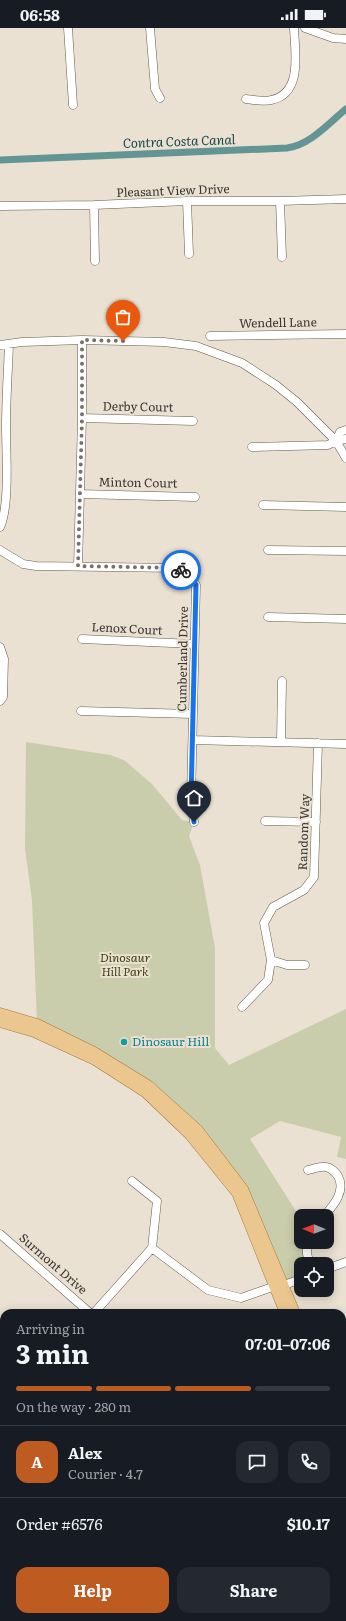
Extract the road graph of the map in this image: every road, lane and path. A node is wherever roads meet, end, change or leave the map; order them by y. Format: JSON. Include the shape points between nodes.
{"nodes":[{"id":1,"x":68,"y":28,"type":"edge"},
{"id":2,"x":150,"y":28,"type":"edge"},
{"id":3,"x":294,"y":28,"type":"edge"},
{"id":4,"x":304,"y":28,"type":"edge"},
{"id":5,"x":346,"y":39,"type":"edge"},
{"id":6,"x":160,"y":98,"type":"dead end"},
{"id":7,"x":246,"y":99,"type":"dead end"},
{"id":8,"x":72,"y":105,"type":"dead end"},
{"id":9,"x":346,"y":199,"type":"edge"},
{"id":10,"x":187,"y":200,"type":"junction"},
{"id":11,"x":280,"y":201,"type":"junction"},
{"id":12,"x":94,"y":205,"type":"junction"},
{"id":13,"x":0,"y":206,"type":"edge"},
{"id":14,"x":189,"y":254,"type":"dead end"},
{"id":15,"x":282,"y":257,"type":"dead end"},
{"id":16,"x":95,"y":261,"type":"dead end"},
{"id":17,"x":346,"y":334,"type":"edge"},
{"id":18,"x":210,"y":336,"type":"dead end"},
{"id":19,"x":82,"y":340,"type":"junction"},
{"id":20,"x":9,"y":344,"type":"junction"},
{"id":21,"x":0,"y":345,"type":"edge"},
{"id":22,"x":82,"y":418,"type":"junction"},
{"id":23,"x":193,"y":421,"type":"dead end"},
{"id":24,"x":3,"y":425,"type":"edge"},
{"id":25,"x":346,"y":430,"type":"edge"},
{"id":26,"x":346,"y":439,"type":"edge"},
{"id":27,"x":336,"y":441,"type":"junction"},
{"id":28,"x":252,"y":447,"type":"dead end"},
{"id":29,"x":346,"y":458,"type":"edge"},
{"id":30,"x":80,"y":494,"type":"junction"},
{"id":31,"x":195,"y":496,"type":"dead end"},
{"id":32,"x":263,"y":505,"type":"dead end"},
{"id":33,"x":346,"y":506,"type":"edge"},
{"id":34,"x":0,"y":527,"type":"edge"},
{"id":35,"x":0,"y":550,"type":"edge"},
{"id":36,"x":268,"y":550,"type":"dead end"},
{"id":37,"x":346,"y":551,"type":"edge"},
{"id":38,"x":78,"y":566,"type":"junction"},
{"id":39,"x":268,"y":616,"type":"dead end"},
{"id":40,"x":346,"y":618,"type":"edge"},
{"id":41,"x":82,"y":639,"type":"dead end"},
{"id":42,"x":194,"y":644,"type":"junction"},
{"id":43,"x":0,"y":647,"type":"edge"},
{"id":44,"x":282,"y":681,"type":"dead end"},
{"id":45,"x":0,"y":701,"type":"edge"},
{"id":46,"x":81,"y":711,"type":"dead end"},
{"id":47,"x":193,"y":714,"type":"junction"},
{"id":48,"x":193,"y":740,"type":"junction"},
{"id":49,"x":281,"y":742,"type":"junction"},
{"id":50,"x":318,"y":743,"type":"junction"},
{"id":51,"x":346,"y":744,"type":"edge"},
{"id":52,"x":194,"y":822,"type":"dead end"},
{"id":53,"x":265,"y":822,"type":"dead end"},
{"id":54,"x":316,"y":822,"type":"junction"},
{"id":55,"x":272,"y":960,"type":"junction"},
{"id":56,"x":305,"y":965,"type":"dead end"},
{"id":57,"x":242,"y":1007,"type":"dead end"},
{"id":58,"x":0,"y":1013,"type":"edge"},
{"id":59,"x":0,"y":1022,"type":"edge"},
{"id":60,"x":308,"y":1170,"type":"dead end"},
{"id":61,"x":132,"y":1181,"type":"dead end"},
{"id":62,"x":330,"y":1209,"type":"edge"},
{"id":63,"x":0,"y":1234,"type":"edge"},
{"id":64,"x":152,"y":1248,"type":"junction"},
{"id":65,"x":346,"y":1262,"type":"edge"},
{"id":66,"x":334,"y":1266,"type":"edge"},
{"id":67,"x":294,"y":1281,"type":"edge"},
{"id":68,"x":279,"y":1285,"type":"junction"},
{"id":69,"x":85,"y":1309,"type":"edge"},
{"id":70,"x":100,"y":1309,"type":"edge"},
{"id":71,"x":284,"y":1309,"type":"edge"},
{"id":72,"x":293,"y":1309,"type":"edge"}],
"edges":[{"from":1,"to":8,"type":"street"},
{"from":2,"to":6,"type":"street","via":[[155,89]]},
{"from":3,"to":7,"type":"street","via":[[295,63],[289,90],[281,97],[270,100]]},
{"from":4,"to":5,"type":"street","via":[[333,38]]},
{"from":9,"to":11,"type":"street","name":"Pleasant View Drive"},
{"from":10,"to":11,"type":"street","name":"Pleasant View Drive"},
{"from":10,"to":12,"type":"street","name":"Pleasant View Drive"},
{"from":10,"to":14,"type":"street"},
{"from":11,"to":15,"type":"street"},
{"from":12,"to":13,"type":"street","name":"Pleasant View Drive"},
{"from":12,"to":16,"type":"street"},
{"from":17,"to":18,"type":"street","name":"Wendell Lane"},
{"from":19,"to":20,"type":"street"},
{"from":19,"to":22,"type":"street"},
{"from":19,"to":27,"type":"street","via":[[164,342],[196,346],[242,363],[297,402]]},
{"from":20,"to":21,"type":"street"},
{"from":20,"to":24,"type":"street"},
{"from":22,"to":23,"type":"street","name":"Derby Court"},
{"from":22,"to":30,"type":"street"},
{"from":24,"to":34,"type":"street","via":[[6,488],[4,519]]},
{"from":25,"to":27,"type":"street","via":[[340,432]]},
{"from":26,"to":27,"type":"street"},
{"from":27,"to":28,"type":"street","via":[[328,445]]},
{"from":27,"to":29,"type":"street"},
{"from":30,"to":31,"type":"street","name":"Minton Court"},
{"from":30,"to":38,"type":"street"},
{"from":32,"to":33,"type":"street"},
{"from":35,"to":38,"type":"street","name":"Cumberland Drive","via":[[23,564]]},
{"from":36,"to":37,"type":"street"},
{"from":38,"to":42,"type":"street","name":"Cumberland Drive","via":[[177,568],[190,575],[196,585]]},
{"from":39,"to":40,"type":"street"},
{"from":41,"to":42,"type":"street","name":"Lenox Court"},
{"from":42,"to":47,"type":"street","name":"Cumberland Drive"},
{"from":43,"to":45,"type":"street","via":[[4,659],[3,696]]},
{"from":44,"to":49,"type":"street"},
{"from":46,"to":47,"type":"street"},
{"from":47,"to":48,"type":"street","name":"Cumberland Drive"},
{"from":48,"to":49,"type":"street"},
{"from":48,"to":52,"type":"street","name":"Cumberland Drive","via":[[191,799]]},
{"from":49,"to":50,"type":"street"},
{"from":50,"to":51,"type":"street"},
{"from":50,"to":54,"type":"street","name":"Random Way"},
{"from":53,"to":54,"type":"street"},
{"from":54,"to":55,"type":"street","name":"Random Way","via":[[314,877],[304,890],[273,907],[264,924]]},
{"from":55,"to":56,"type":"street","via":[[286,965]]},
{"from":55,"to":57,"type":"street","name":"Random Way","via":[[268,980]]},
{"from":58,"to":68,"type":"main road","via":[[37,1024],[94,1052],[149,1086],[198,1130],[243,1189]]},
{"from":59,"to":68,"type":"main road","via":[[34,1032],[95,1060],[145,1092],[190,1135],[237,1193]]},
{"from":60,"to":62,"type":"street","via":[[325,1167],[333,1169],[341,1180],[341,1195]]},
{"from":61,"to":64,"type":"street","via":[[158,1200]]},
{"from":63,"to":69,"type":"street","name":"Surmont Drive"},
{"from":64,"to":68,"type":"street","via":[[208,1290],[241,1298]]},
{"from":64,"to":70,"type":"street"},
{"from":65,"to":66,"type":"street"},
{"from":67,"to":68,"type":"street"},
{"from":68,"to":71,"type":"main road"},
{"from":68,"to":72,"type":"main road"}]}
